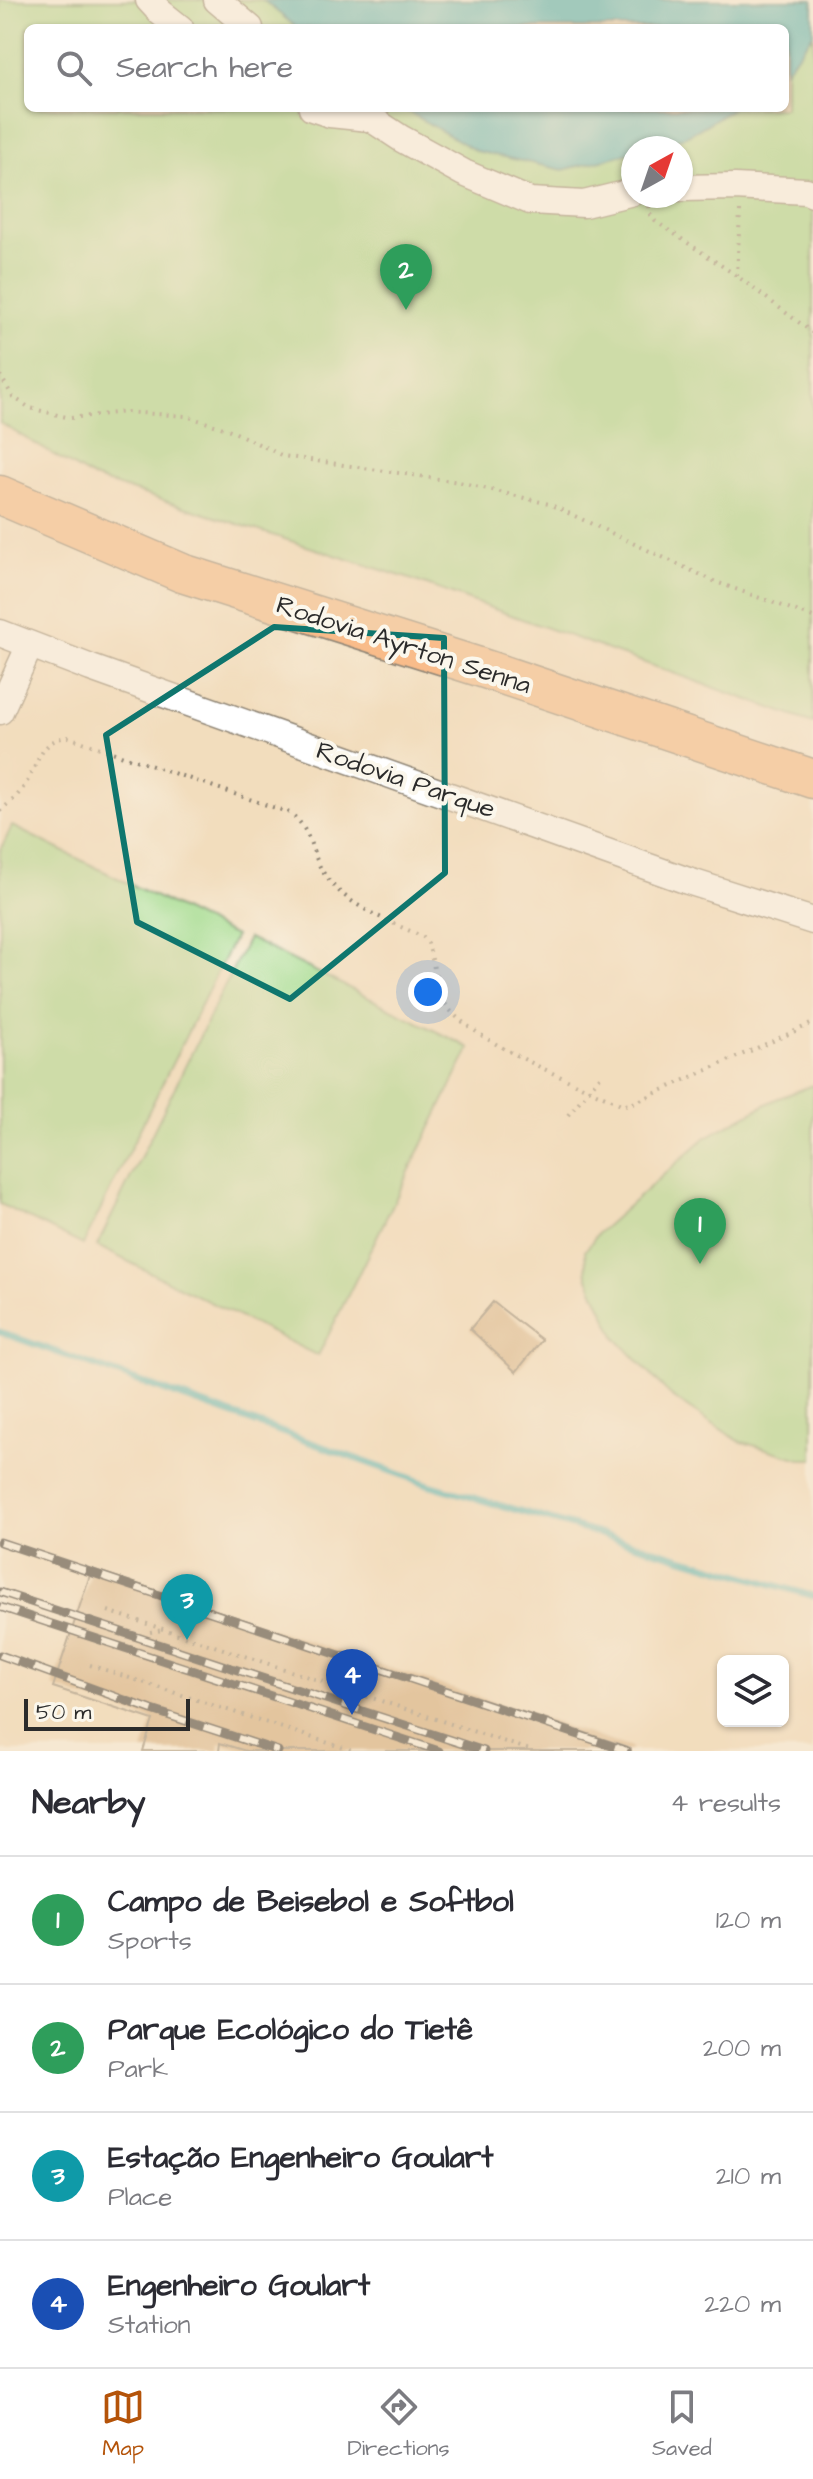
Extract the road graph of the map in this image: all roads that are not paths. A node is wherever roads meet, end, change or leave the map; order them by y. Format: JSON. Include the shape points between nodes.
{"nodes":[{"id":1,"x":149,"y":0,"type":"edge"},
{"id":2,"x":217,"y":0,"type":"edge"},
{"id":3,"x":175,"y":24,"type":"edge"},
{"id":4,"x":245,"y":24,"type":"edge"},
{"id":5,"x":324,"y":112,"type":"edge"},
{"id":6,"x":362,"y":113,"type":"edge"},
{"id":7,"x":693,"y":188,"type":"edge"},
{"id":8,"x":813,"y":194,"type":"edge"},
{"id":9,"x":621,"y":195,"type":"edge"},
{"id":10,"x":0,"y":495,"type":"edge"},
{"id":11,"x":0,"y":633,"type":"edge"},
{"id":12,"x":30,"y":645,"type":"junction"},
{"id":13,"x":0,"y":711,"type":"edge"},
{"id":14,"x":813,"y":779,"type":"edge"},
{"id":15,"x":813,"y":921,"type":"edge"}],
"edges":[{"from":1,"to":3,"type":"street"},
{"from":2,"to":4,"type":"street"},
{"from":5,"to":6,"type":"street"},
{"from":6,"to":9,"type":"street","via":[[464,173],[530,201],[584,204]]},
{"from":7,"to":8,"type":"street"},
{"from":10,"to":14,"type":"highway","name":"Rodovia Ayrton Senna","via":[[182,573]]},
{"from":11,"to":12,"type":"street","name":"Rodovia Parque"},
{"from":12,"to":13,"type":"street"},
{"from":12,"to":15,"type":"street","name":"Rodovia Parque"}]}
